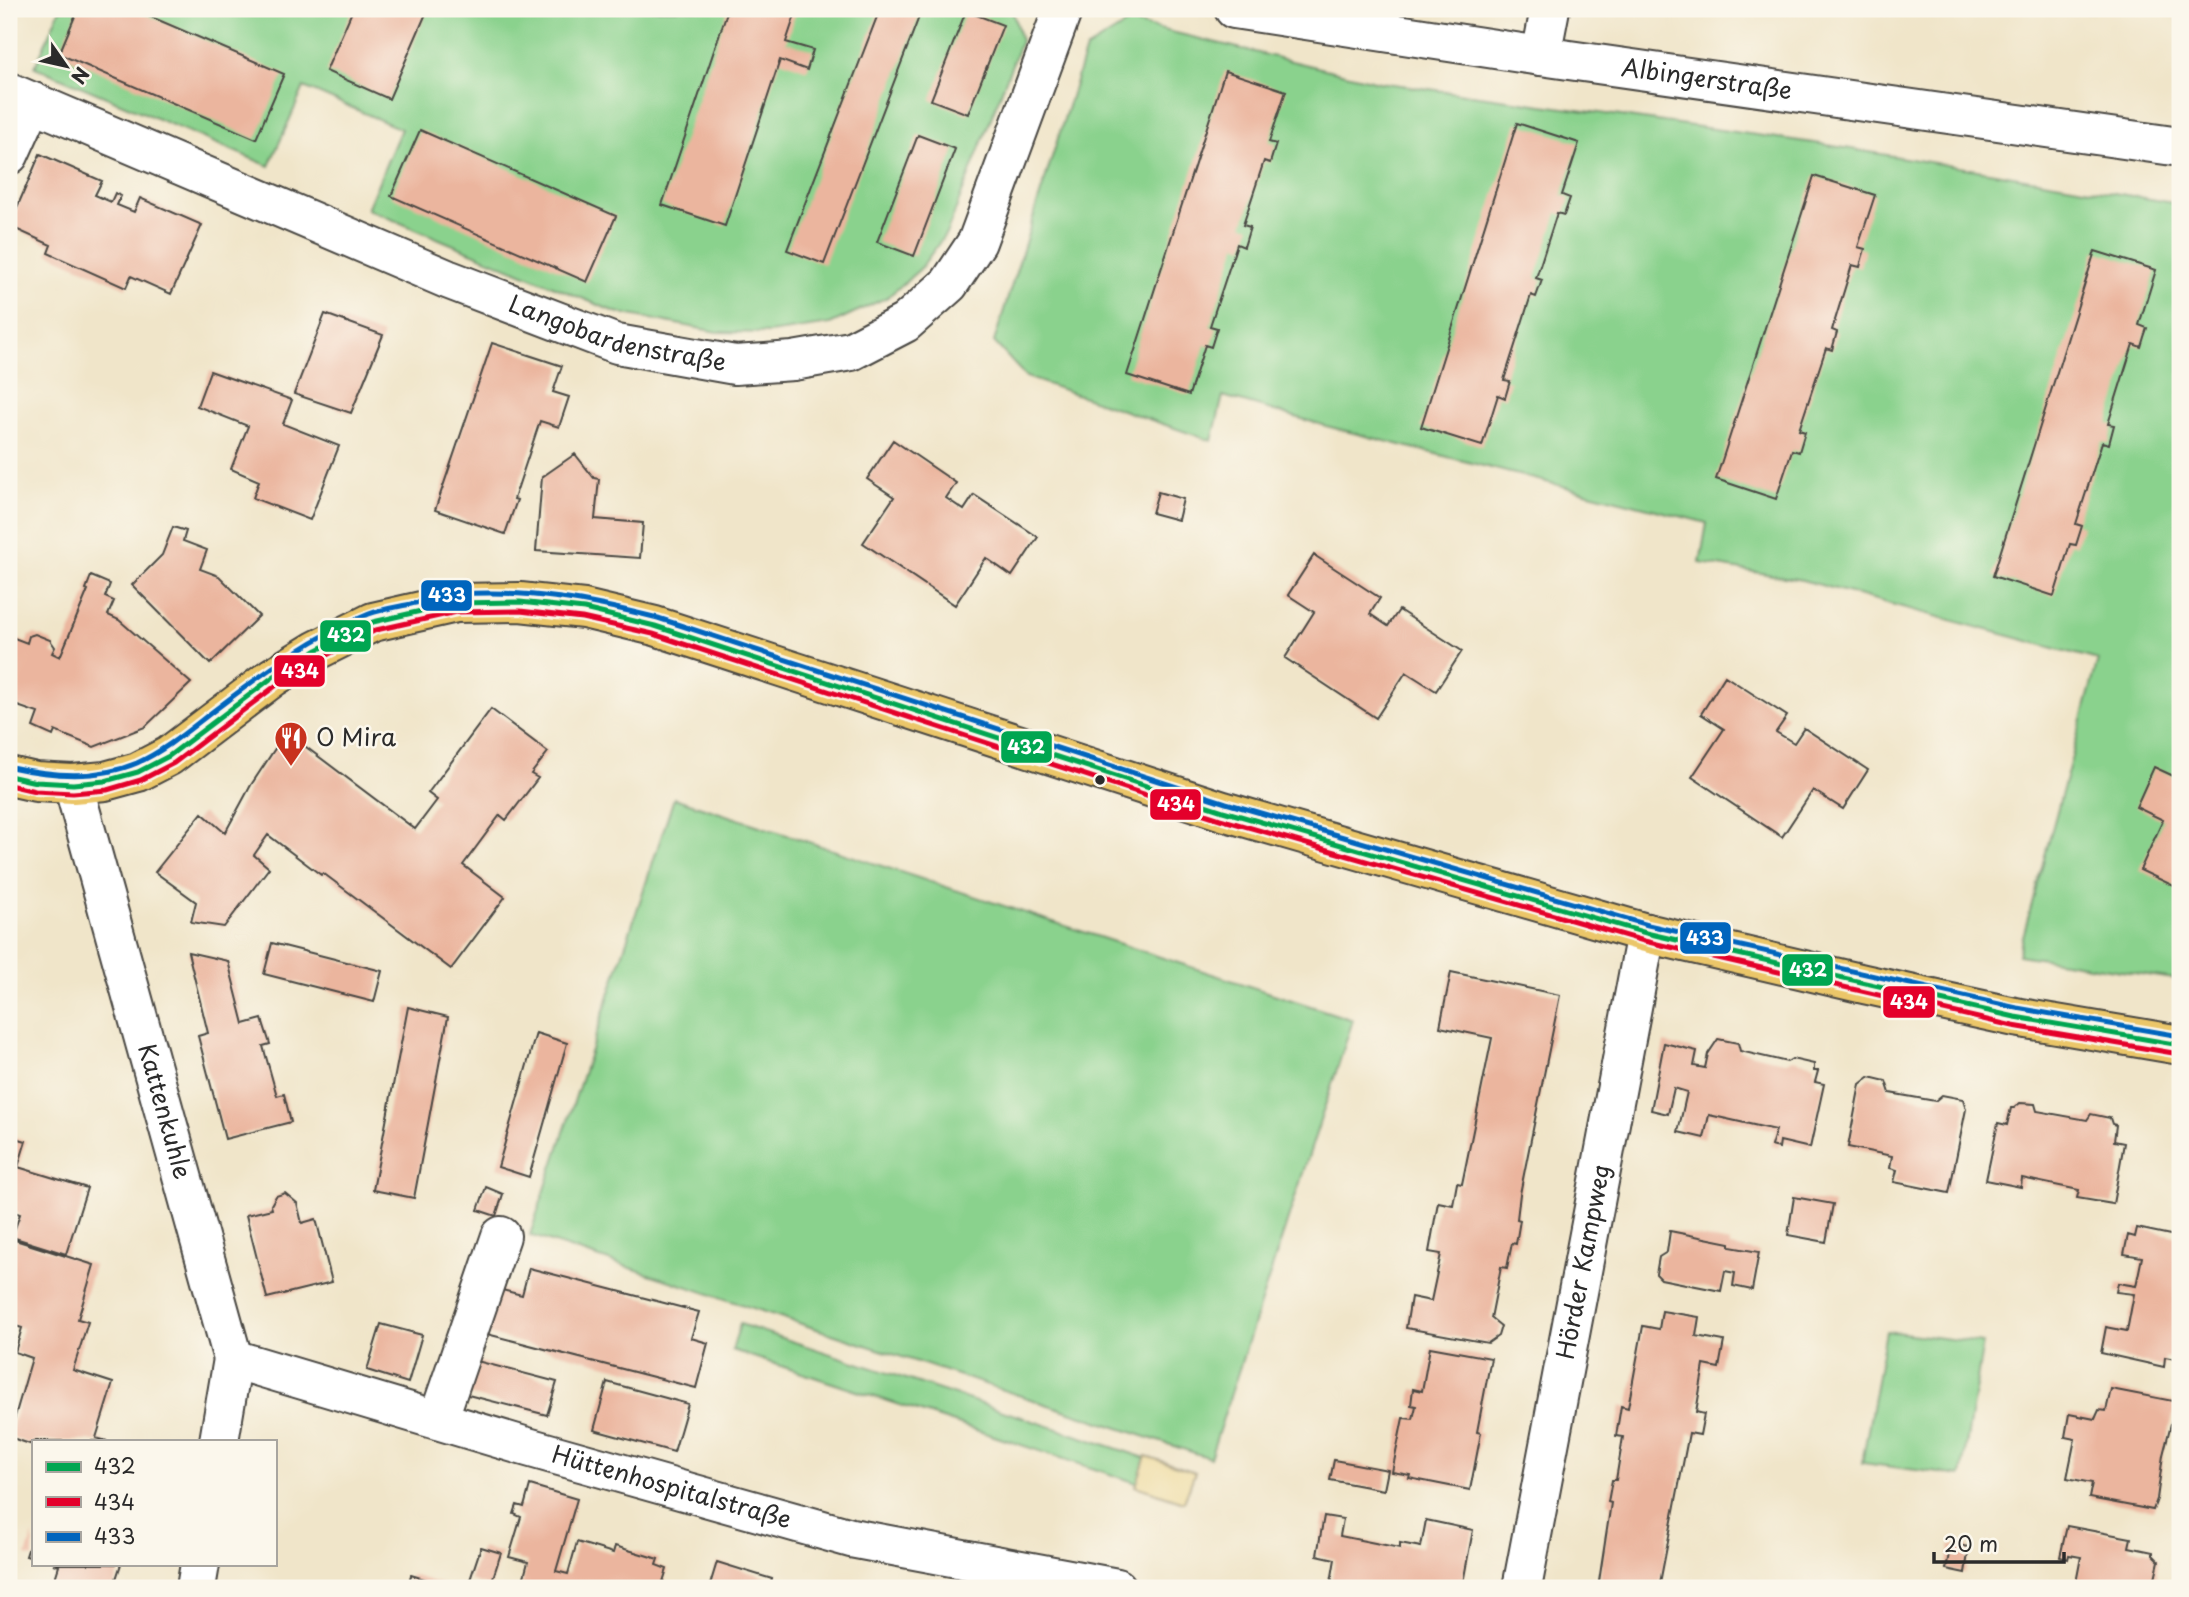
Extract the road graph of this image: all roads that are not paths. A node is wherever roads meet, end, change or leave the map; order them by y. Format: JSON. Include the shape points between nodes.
{"nodes":[{"id":1,"x":1063,"y":9,"type":"edge"},
{"id":2,"x":1234,"y":9,"type":"edge"},
{"id":3,"x":1550,"y":9,"type":"edge"},
{"id":4,"x":1541,"y":56,"type":"junction"},
{"id":5,"x":21,"y":97,"type":"edge"},
{"id":6,"x":2180,"y":147,"type":"edge"},
{"id":7,"x":9,"y":155,"type":"edge"},
{"id":8,"x":9,"y":776,"type":"edge"},
{"id":9,"x":74,"y":784,"type":"junction"},
{"id":10,"x":1646,"y":933,"type":"junction"},
{"id":11,"x":2180,"y":1045,"type":"edge"},
{"id":12,"x":501,"y":1236,"type":"dead end"},
{"id":13,"x":233,"y":1359,"type":"junction"},
{"id":14,"x":438,"y":1420,"type":"junction"},
{"id":15,"x":219,"y":1440,"type":"edge"},
{"id":16,"x":200,"y":1566,"type":"edge"},
{"id":17,"x":196,"y":1588,"type":"edge"},
{"id":18,"x":1116,"y":1588,"type":"edge"},
{"id":19,"x":1522,"y":1588,"type":"edge"}],
"edges":[{"from":1,"to":5,"type":"street","name":"Langobardenstraße","via":[[977,242],[948,284],[905,323],[851,351],[793,362],[734,365],[617,344],[454,282]]},
{"from":2,"to":4,"type":"street","name":"Albingerstraße"},
{"from":3,"to":4,"type":"street"},
{"from":4,"to":6,"type":"street","name":"Albingerstraße"},
{"from":5,"to":7,"type":"street"},
{"from":8,"to":9,"type":"main road"},
{"from":9,"to":10,"type":"main road","via":[[105,781],[159,761],[273,677],[373,622],[456,603],[520,602],[584,609],[655,626],[1223,811]]},
{"from":9,"to":13,"type":"street","name":"Kattenkuhle"},
{"from":10,"to":11,"type":"main road","via":[[2015,1017]]},
{"from":10,"to":19,"type":"street","name":"Hörder Kampweg"},
{"from":12,"to":14,"type":"street"},
{"from":13,"to":14,"type":"street","name":"Hüttenhospitalstraße"},
{"from":13,"to":15,"type":"street","name":"Kattenkuhle"},
{"from":14,"to":18,"type":"street","name":"Hüttenhospitalstraße","via":[[851,1538]]},
{"from":16,"to":17,"type":"street"}]}
